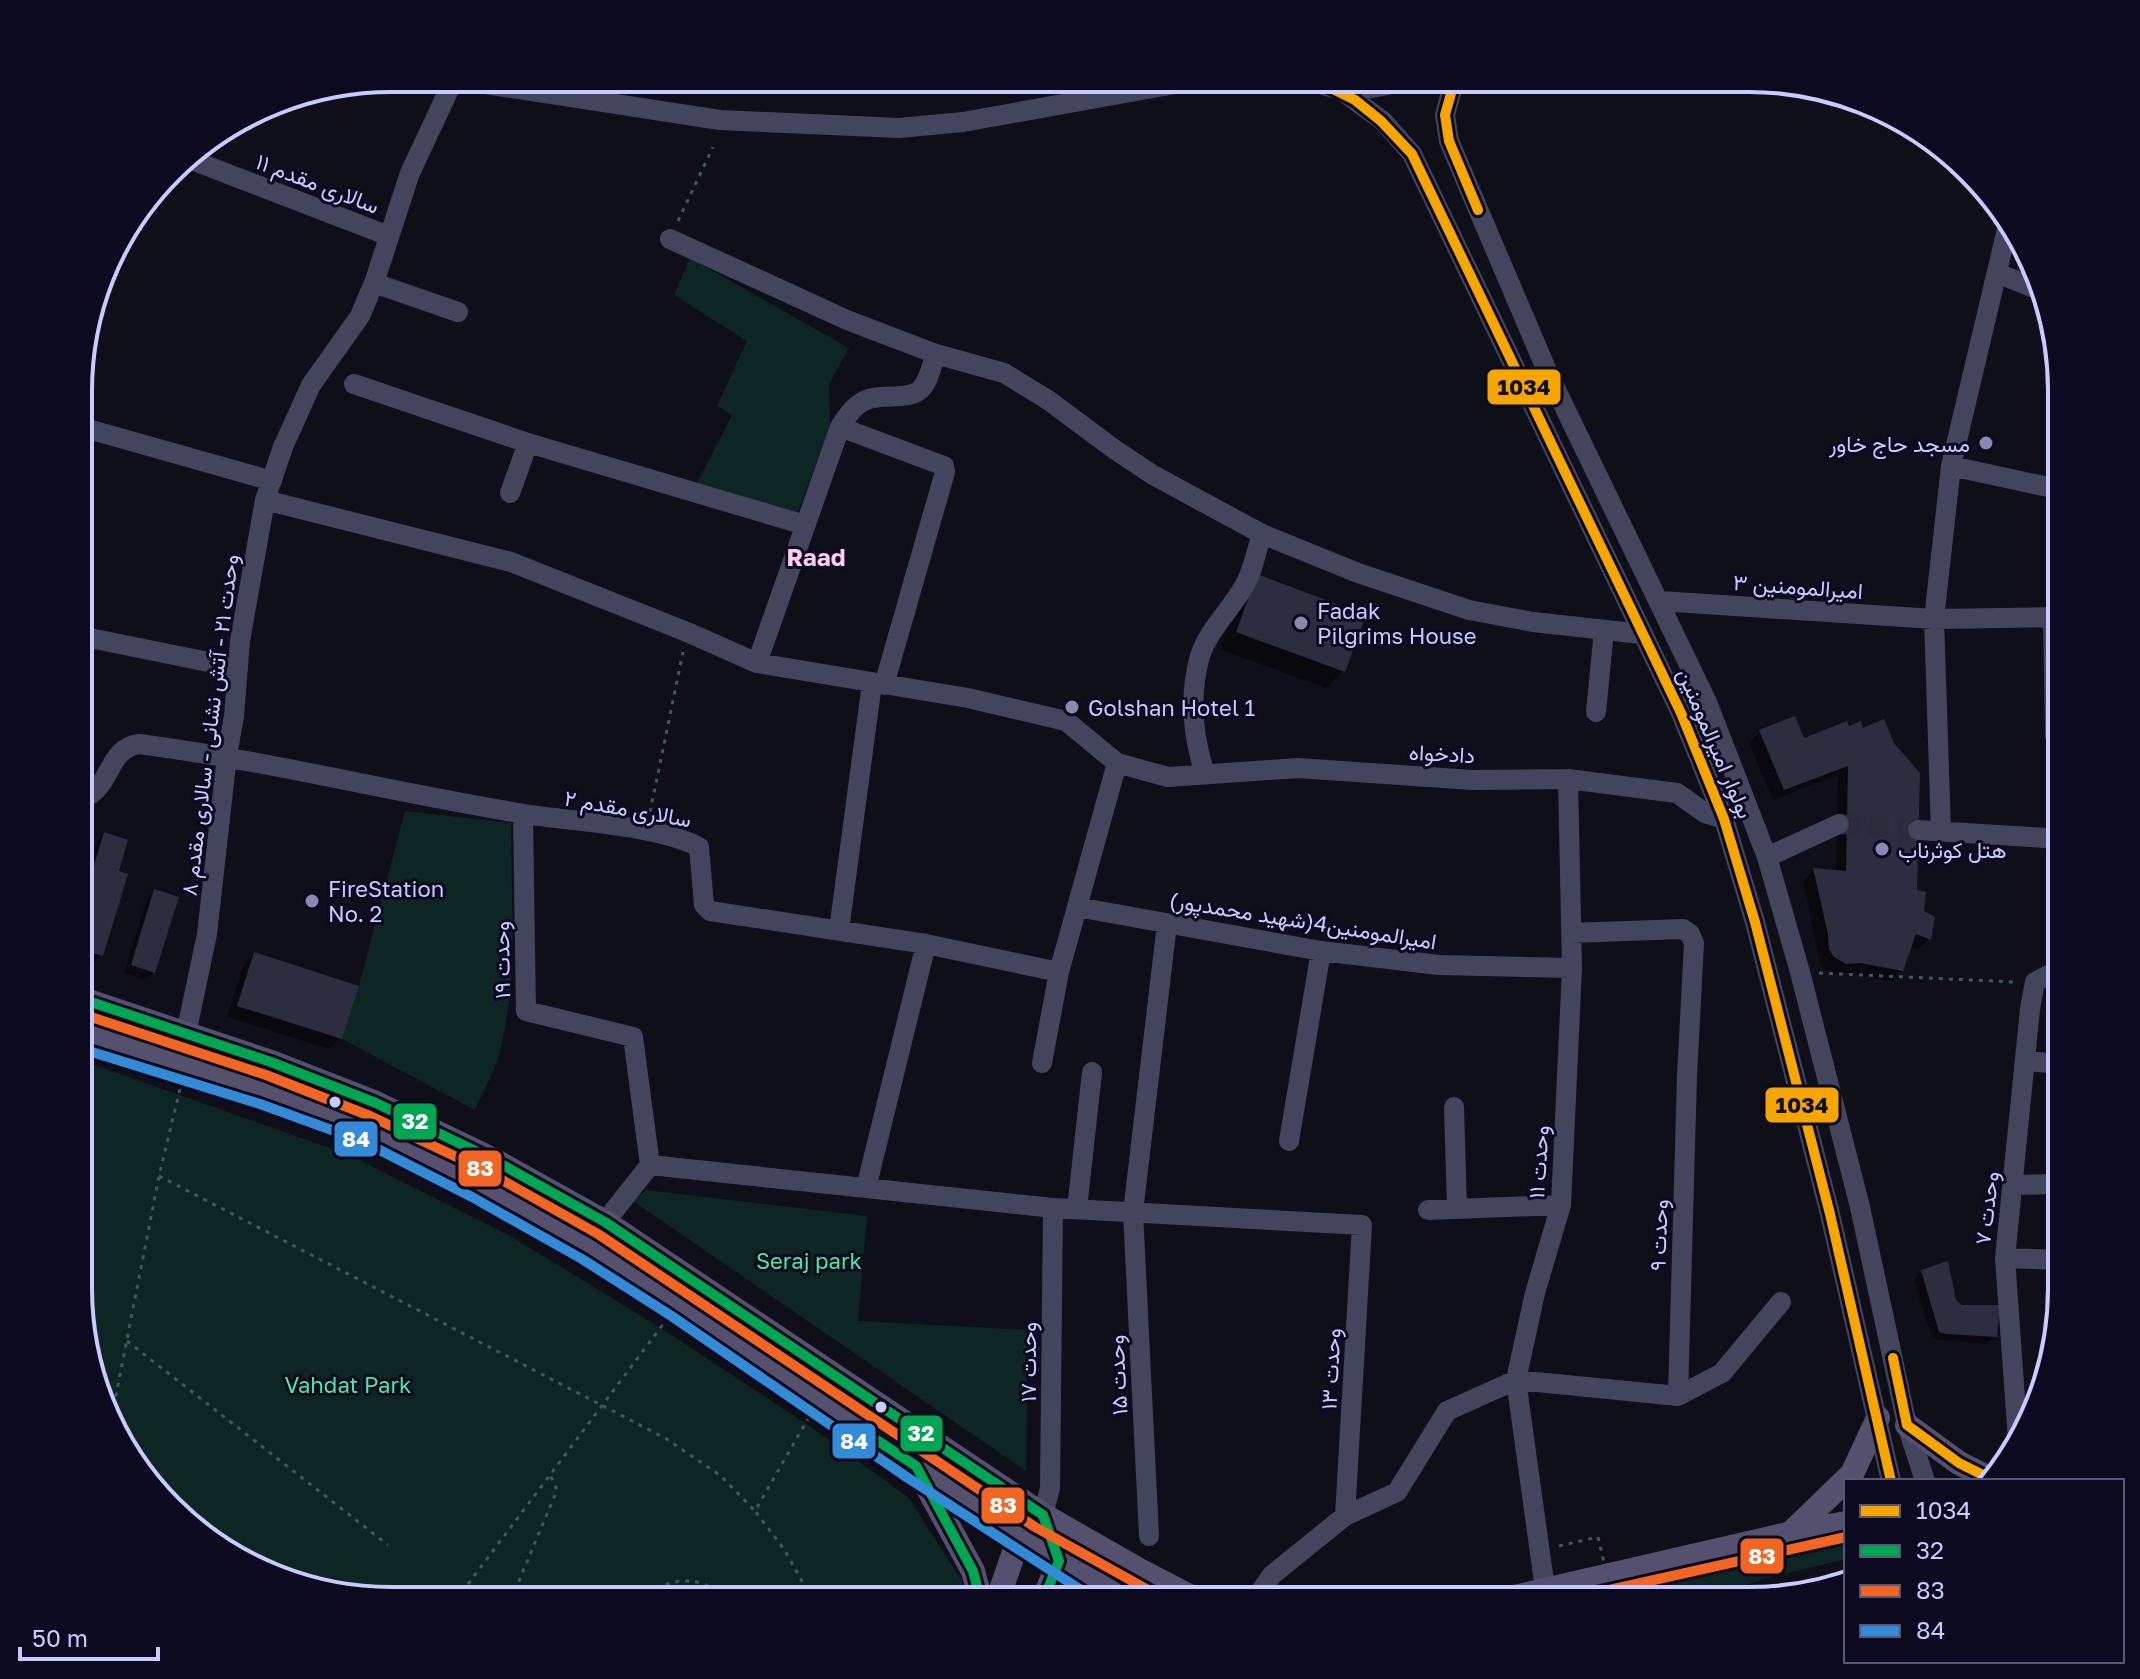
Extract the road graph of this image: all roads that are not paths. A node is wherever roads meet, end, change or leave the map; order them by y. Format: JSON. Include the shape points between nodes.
{"nodes":[{"id":1,"x":444,"y":92,"type":"edge"},
{"id":2,"x":536,"y":92,"type":"edge"},
{"id":3,"x":1130,"y":92,"type":"edge"},
{"id":4,"x":1343,"y":92,"type":"edge"},
{"id":5,"x":1451,"y":92,"type":"edge"},
{"id":6,"x":198,"y":163,"type":"edge"},
{"id":7,"x":389,"y":236,"type":"junction"},
{"id":8,"x":2005,"y":237,"type":"edge"},
{"id":9,"x":670,"y":239,"type":"road end"},
{"id":10,"x":1997,"y":273,"type":"junction"},
{"id":11,"x":374,"y":283,"type":"junction"},
{"id":12,"x":2028,"y":286,"type":"edge"},
{"id":13,"x":458,"y":312,"type":"dead end"},
{"id":14,"x":936,"y":354,"type":"junction"},
{"id":15,"x":354,"y":384,"type":"dead end"},
{"id":16,"x":840,"y":427,"type":"junction"},
{"id":17,"x":92,"y":431,"type":"edge"},
{"id":18,"x":528,"y":443,"type":"junction"},
{"id":19,"x":1951,"y":466,"type":"junction"},
{"id":20,"x":2048,"y":487,"type":"edge"},
{"id":21,"x":268,"y":490,"type":"junction"},
{"id":22,"x":510,"y":493,"type":"dead end"},
{"id":23,"x":805,"y":525,"type":"junction"},
{"id":24,"x":1262,"y":534,"type":"junction"},
{"id":25,"x":1660,"y":601,"type":"junction"},
{"id":26,"x":2048,"y":617,"type":"edge"},
{"id":27,"x":1934,"y":619,"type":"junction"},
{"id":28,"x":1604,"y":630,"type":"junction"},
{"id":29,"x":1642,"y":634,"type":"junction"},
{"id":30,"x":92,"y":638,"type":"edge"},
{"id":31,"x":757,"y":663,"type":"junction"},
{"id":32,"x":238,"y":668,"type":"junction"},
{"id":33,"x":878,"y":684,"type":"junction"},
{"id":34,"x":1596,"y":712,"type":"dead end"},
{"id":35,"x":1695,"y":749,"type":"junction"},
{"id":36,"x":227,"y":756,"type":"junction"},
{"id":37,"x":1117,"y":763,"type":"junction"},
{"id":38,"x":1205,"y":774,"type":"junction"},
{"id":39,"x":1568,"y":779,"type":"junction"},
{"id":40,"x":92,"y":793,"type":"edge"},
{"id":41,"x":1677,"y":793,"type":"junction"},
{"id":42,"x":523,"y":814,"type":"junction"},
{"id":43,"x":1724,"y":819,"type":"junction"},
{"id":44,"x":1839,"y":824,"type":"tunnel mouth"},
{"id":45,"x":1918,"y":830,"type":"tunnel mouth"},
{"id":46,"x":1941,"y":831,"type":"junction"},
{"id":47,"x":2048,"y":838,"type":"edge"},
{"id":48,"x":1767,"y":857,"type":"junction"},
{"id":49,"x":1077,"y":907,"type":"junction"},
{"id":50,"x":1167,"y":924,"type":"junction"},
{"id":51,"x":839,"y":930,"type":"junction"},
{"id":52,"x":1571,"y":933,"type":"junction"},
{"id":53,"x":926,"y":944,"type":"junction"},
{"id":54,"x":1321,"y":951,"type":"junction"},
{"id":55,"x":1572,"y":968,"type":"junction"},
{"id":56,"x":1059,"y":972,"type":"junction"},
{"id":57,"x":2048,"y":975,"type":"edge"},
{"id":58,"x":92,"y":1002,"type":"edge"},
{"id":59,"x":186,"y":1034,"type":"junction"},
{"id":60,"x":92,"y":1037,"type":"edge"},
{"id":61,"x":2025,"y":1061,"type":"junction"},
{"id":62,"x":1042,"y":1063,"type":"dead end"},
{"id":63,"x":2048,"y":1063,"type":"edge"},
{"id":64,"x":1092,"y":1072,"type":"dead end"},
{"id":65,"x":1454,"y":1107,"type":"dead end"},
{"id":66,"x":1289,"y":1141,"type":"dead end"},
{"id":67,"x":650,"y":1165,"type":"junction"},
{"id":68,"x":2048,"y":1184,"type":"edge"},
{"id":69,"x":2014,"y":1185,"type":"junction"},
{"id":70,"x":866,"y":1188,"type":"junction"},
{"id":71,"x":1561,"y":1205,"type":"junction"},
{"id":72,"x":1053,"y":1208,"type":"junction"},
{"id":73,"x":1077,"y":1209,"type":"junction"},
{"id":74,"x":1457,"y":1209,"type":"junction"},
{"id":75,"x":1428,"y":1210,"type":"dead end"},
{"id":76,"x":1133,"y":1212,"type":"junction"},
{"id":77,"x":605,"y":1222,"type":"junction"},
{"id":78,"x":2005,"y":1258,"type":"junction"},
{"id":79,"x":2048,"y":1260,"type":"edge"},
{"id":80,"x":1781,"y":1302,"type":"dead end"},
{"id":81,"x":1516,"y":1380,"type":"junction"},
{"id":82,"x":1678,"y":1396,"type":"junction"},
{"id":83,"x":1878,"y":1418,"type":"junction"},
{"id":84,"x":2017,"y":1421,"type":"edge"},
{"id":85,"x":1907,"y":1425,"type":"junction"},
{"id":86,"x":916,"y":1466,"type":"junction"},
{"id":87,"x":1982,"y":1475,"type":"edge"},
{"id":88,"x":1847,"y":1479,"type":"edge"},
{"id":89,"x":1891,"y":1479,"type":"edge"},
{"id":90,"x":1924,"y":1479,"type":"edge"},
{"id":91,"x":1844,"y":1482,"type":"edge"},
{"id":92,"x":1043,"y":1515,"type":"junction"},
{"id":93,"x":1345,"y":1516,"type":"junction"},
{"id":94,"x":1844,"y":1523,"type":"edge"},
{"id":95,"x":1792,"y":1533,"type":"junction"},
{"id":96,"x":1020,"y":1535,"type":"junction"},
{"id":97,"x":1149,"y":1536,"type":"dead end"},
{"id":98,"x":1059,"y":1561,"type":"junction"},
{"id":99,"x":977,"y":1587,"type":"edge"},
{"id":100,"x":1002,"y":1587,"type":"edge"},
{"id":101,"x":1049,"y":1587,"type":"edge"},
{"id":102,"x":1101,"y":1587,"type":"edge"},
{"id":103,"x":1172,"y":1587,"type":"edge"},
{"id":104,"x":1264,"y":1587,"type":"edge"},
{"id":105,"x":1545,"y":1587,"type":"edge"},
{"id":106,"x":1554,"y":1587,"type":"edge"}],
"edges":[{"from":1,"to":7,"type":"street","name":"وحدت ۲۱ - آتش نشانی - سالاری مقدم ۸"},
{"from":2,"to":3,"type":"street","via":[[720,120],[899,128]]},
{"from":4,"to":29,"type":"street","name":"بولوار امیرالمومنین","via":[[1383,121],[1412,154]]},
{"from":5,"to":25,"type":"street","name":"بولوار امیرالمومنین","via":[[1445,115],[1449,141],[1547,371]]},
{"from":6,"to":7,"type":"street","name":"سالاری مقدم ۱۱"},
{"from":7,"to":11,"type":"street","name":"وحدت ۲۱ - آتش نشانی - سالاری مقدم ۸"},
{"from":8,"to":10,"type":"street"},
{"from":9,"to":14,"type":"street","via":[[847,320]]},
{"from":10,"to":12,"type":"street"},
{"from":10,"to":19,"type":"street"},
{"from":11,"to":13,"type":"street"},
{"from":11,"to":21,"type":"street","name":"وحدت ۲۱ - آتش نشانی - سالاری مقدم ۸","via":[[360,316],[311,385]]},
{"from":14,"to":16,"type":"street","via":[[924,386],[915,394],[866,400]]},
{"from":14,"to":24,"type":"street","via":[[1004,373],[1153,475]]},
{"from":15,"to":18,"type":"street"},
{"from":16,"to":23,"type":"street"},
{"from":16,"to":33,"type":"street","via":[[944,466],[945,472]]},
{"from":17,"to":21,"type":"street"},
{"from":18,"to":22,"type":"street"},
{"from":18,"to":23,"type":"street"},
{"from":19,"to":20,"type":"street"},
{"from":19,"to":27,"type":"street"},
{"from":21,"to":31,"type":"street","via":[[511,562]]},
{"from":21,"to":32,"type":"street","name":"وحدت ۲۱ - آتش نشانی - سالاری مقدم ۸"},
{"from":23,"to":31,"type":"street"},
{"from":24,"to":28,"type":"street","via":[[1469,610]]},
{"from":24,"to":38,"type":"street","via":[[1245,586],[1200,655],[1193,711]]},
{"from":25,"to":27,"type":"street","name":"امیرالمومنین ۳"},
{"from":25,"to":48,"type":"street","name":"بولوار امیرالمومنین","via":[[1707,702]]},
{"from":26,"to":27,"type":"street","name":"امیرالمومنین ۳"},
{"from":27,"to":46,"type":"street"},
{"from":28,"to":29,"type":"street"},
{"from":28,"to":34,"type":"street"},
{"from":29,"to":35,"type":"street","name":"بولوار امیرالمومنین"},
{"from":30,"to":32,"type":"street"},
{"from":31,"to":33,"type":"street"},
{"from":32,"to":36,"type":"street","name":"وحدت ۲۱ - آتش نشانی - سالاری مقدم ۸"},
{"from":33,"to":37,"type":"street","via":[[1066,721]]},
{"from":33,"to":51,"type":"street"},
{"from":35,"to":41,"type":"street","via":[[1694,779]]},
{"from":35,"to":43,"type":"street","name":"بولوار امیرالمومنین"},
{"from":36,"to":40,"type":"street","name":"سالاری مقدم ۲","via":[[129,745]]},
{"from":36,"to":42,"type":"street","name":"سالاری مقدم ۲"},
{"from":36,"to":59,"type":"street","name":"وحدت ۲۱ - آتش نشانی - سالاری مقدم ۸","via":[[207,934]]},
{"from":37,"to":38,"type":"street","name":"دادخواه","via":[[1168,777]]},
{"from":37,"to":49,"type":"street"},
{"from":38,"to":39,"type":"street","name":"دادخواه","via":[[1298,768],[1472,780]]},
{"from":39,"to":41,"type":"street","name":"دادخواه"},
{"from":39,"to":52,"type":"street","name":"وحدت ۱۱"},
{"from":41,"to":43,"type":"street"},
{"from":42,"to":51,"type":"street","name":"سالاری مقدم ۲","via":[[647,832],[699,847],[706,909]]},
{"from":42,"to":67,"type":"street","name":"وحدت ۱۹","via":[[526,1011],[633,1037]]},
{"from":43,"to":83,"type":"street","name":"بولوار امیرالمومنین","via":[[1827,1198]]},
{"from":44,"to":48,"type":"street"},
{"from":45,"to":46,"type":"street"},
{"from":46,"to":47,"type":"street"},
{"from":48,"to":85,"type":"street","name":"بولوار امیرالمومنین","via":[[1860,1207]]},
{"from":49,"to":50,"type":"street","name":"امیرالمومنین4(شهید محمدپور)"},
{"from":49,"to":56,"type":"street"},
{"from":50,"to":54,"type":"street","name":"امیرالمومنین4(شهید محمدپور)"},
{"from":50,"to":76,"type":"street","name":"وحدت ۱۵"},
{"from":51,"to":53,"type":"street","name":"سالاری مقدم ۲"},
{"from":52,"to":55,"type":"street","name":"وحدت ۱۱"},
{"from":52,"to":82,"type":"street","name":"وحدت ۹","via":[[1683,929],[1694,943]]},
{"from":53,"to":56,"type":"street","name":"سالاری مقدم ۲"},
{"from":53,"to":70,"type":"street"},
{"from":54,"to":55,"type":"street","name":"امیرالمومنین4(شهید محمدپور)","via":[[1439,965]]},
{"from":54,"to":66,"type":"street"},
{"from":55,"to":71,"type":"street","name":"وحدت ۱۱"},
{"from":56,"to":62,"type":"street"},
{"from":57,"to":61,"type":"street","name":"وحدت ۷","via":[[2035,982]]},
{"from":58,"to":59,"type":"main road"},
{"from":59,"to":77,"type":"main road","via":[[376,1103]]},
{"from":60,"to":86,"type":"main road","via":[[368,1128],[479,1185],[678,1303]]},
{"from":61,"to":63,"type":"street"},
{"from":61,"to":69,"type":"street","name":"وحدت ۷"},
{"from":64,"to":73,"type":"street"},
{"from":65,"to":74,"type":"street"},
{"from":67,"to":70,"type":"street"},
{"from":67,"to":77,"type":"street"},
{"from":68,"to":69,"type":"street"},
{"from":69,"to":78,"type":"street","name":"وحدت ۷"},
{"from":70,"to":72,"type":"street"},
{"from":71,"to":74,"type":"street"},
{"from":71,"to":81,"type":"street","name":"وحدت ۱۱"},
{"from":72,"to":73,"type":"street"},
{"from":72,"to":92,"type":"street","name":"وحدت ۱۷","via":[[1050,1488]]},
{"from":73,"to":76,"type":"street"},
{"from":74,"to":75,"type":"street"},
{"from":76,"to":93,"type":"street","name":"وحدت ۱۳","via":[[1362,1225]]},
{"from":76,"to":97,"type":"street","name":"وحدت ۱۵"},
{"from":77,"to":92,"type":"main road"},
{"from":78,"to":79,"type":"street"},
{"from":78,"to":84,"type":"street","name":"وحدت ۷"},
{"from":80,"to":82,"type":"street","via":[[1722,1373]]},
{"from":81,"to":82,"type":"street"},
{"from":81,"to":93,"type":"street","via":[[1447,1411],[1397,1492]]},
{"from":81,"to":105,"type":"street","name":"وحدت ۱۱"},
{"from":83,"to":88,"type":"main road"},
{"from":83,"to":89,"type":"street","name":"بولوار امیرالمومنین"},
{"from":85,"to":87,"type":"main road"},
{"from":85,"to":90,"type":"street","name":"بولوار امیرالمومنین"},
{"from":86,"to":96,"type":"main road"},
{"from":86,"to":99,"type":"main road"},
{"from":91,"to":95,"type":"main road"},
{"from":92,"to":96,"type":"main road"},
{"from":92,"to":98,"type":"main road"},
{"from":92,"to":103,"type":"main road"},
{"from":93,"to":104,"type":"street"},
{"from":94,"to":95,"type":"main road"},
{"from":95,"to":106,"type":"main road"},
{"from":96,"to":98,"type":"main road"},
{"from":96,"to":100,"type":"main road"},
{"from":98,"to":101,"type":"main road"},
{"from":98,"to":102,"type":"main road"}]}
